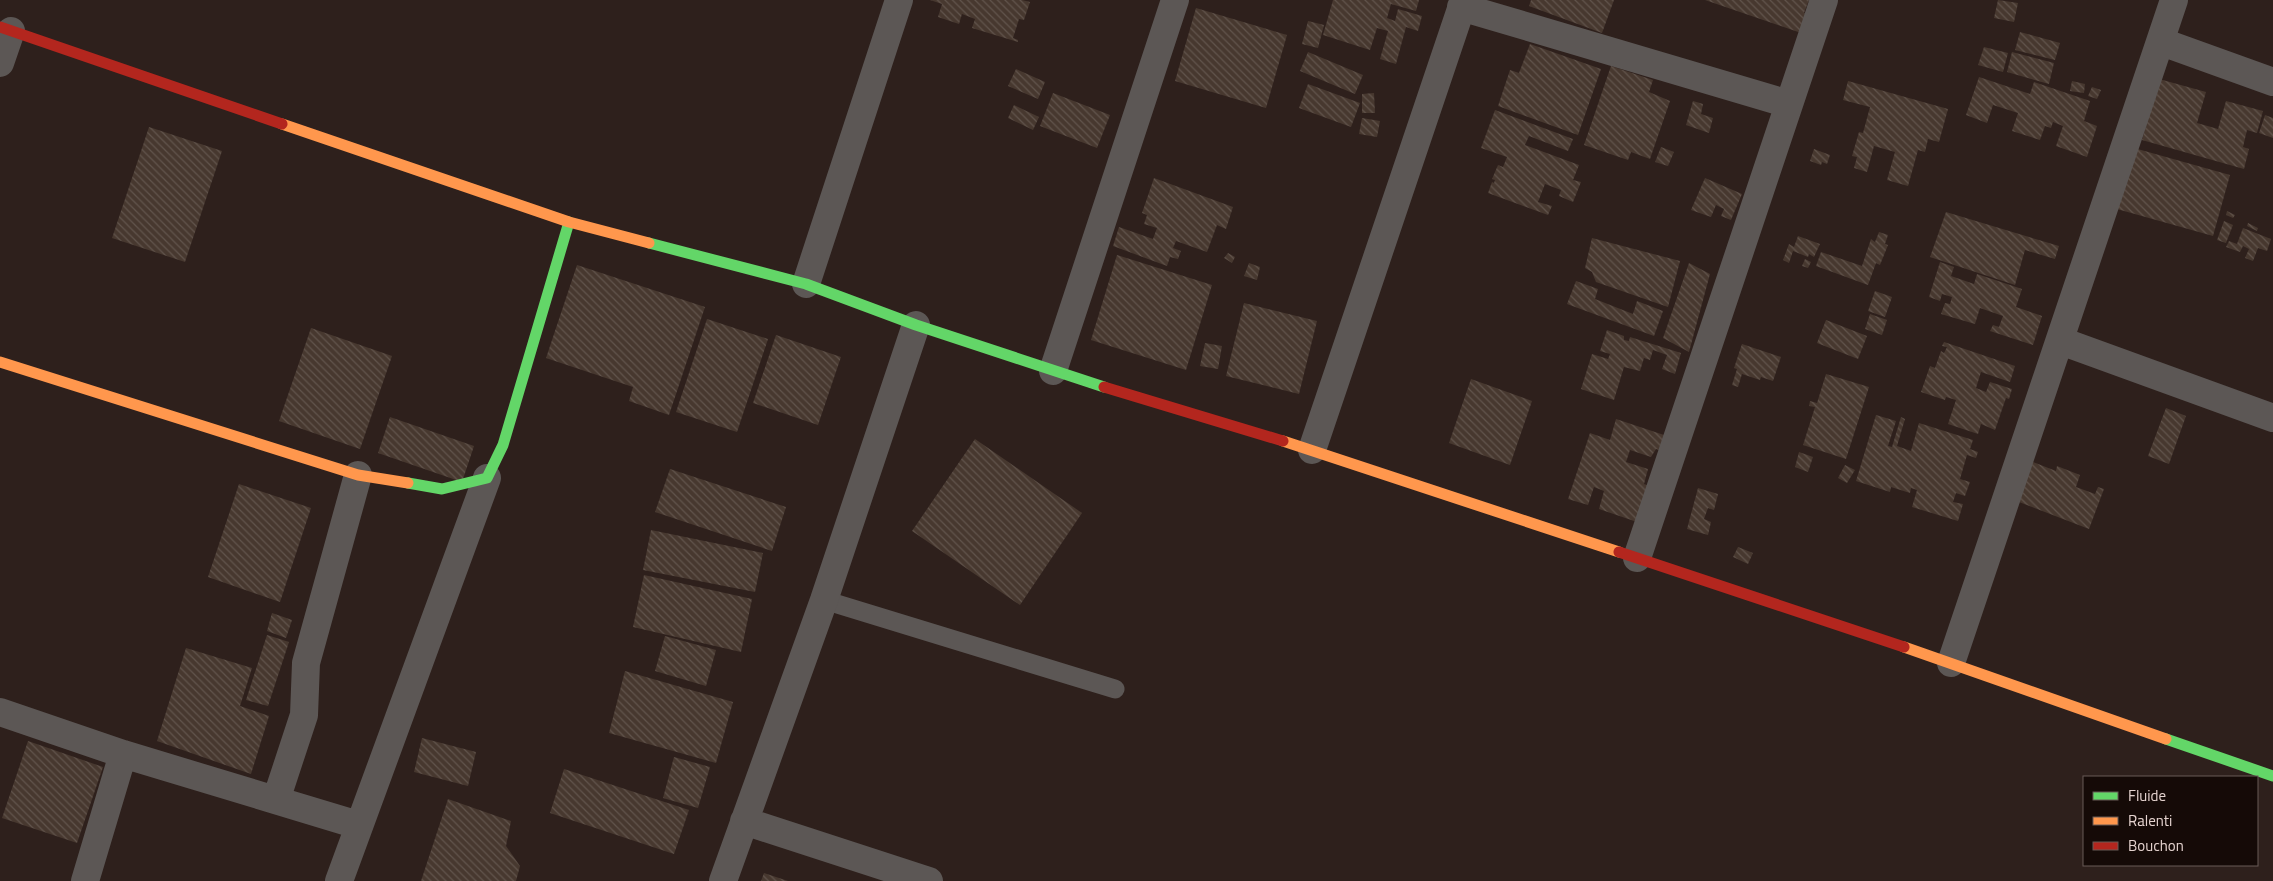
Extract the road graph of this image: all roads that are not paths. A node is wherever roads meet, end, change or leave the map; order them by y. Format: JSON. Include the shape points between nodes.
{"nodes":[{"id":1,"x":899,"y":0,"type":"edge"},
{"id":2,"x":1175,"y":0,"type":"edge"},
{"id":3,"x":1824,"y":0,"type":"edge"},
{"id":4,"x":2174,"y":0,"type":"edge"},
{"id":5,"x":1463,"y":3,"type":"edge"},
{"id":6,"x":5,"y":29,"type":"edge"},
{"id":7,"x":2162,"y":42,"type":"junction"},
{"id":8,"x":0,"y":63,"type":"edge"},
{"id":9,"x":2273,"y":82,"type":"edge"},
{"id":10,"x":1789,"y":104,"type":"junction"},
{"id":11,"x":569,"y":222,"type":"junction"},
{"id":12,"x":806,"y":284,"type":"junction"},
{"id":13,"x":916,"y":326,"type":"junction"},
{"id":14,"x":2060,"y":341,"type":"junction"},
{"id":15,"x":0,"y":362,"type":"edge"},
{"id":16,"x":1053,"y":372,"type":"junction"},
{"id":17,"x":2273,"y":418,"type":"edge"},
{"id":18,"x":1312,"y":450,"type":"junction"},
{"id":19,"x":358,"y":475,"type":"junction"},
{"id":20,"x":487,"y":478,"type":"junction"},
{"id":21,"x":1637,"y":558,"type":"junction"},
{"id":22,"x":824,"y":600,"type":"junction"},
{"id":23,"x":1951,"y":663,"type":"junction"},
{"id":24,"x":1115,"y":689,"type":"dead end"},
{"id":25,"x":0,"y":712,"type":"edge"},
{"id":26,"x":123,"y":754,"type":"junction"},
{"id":27,"x":2273,"y":776,"type":"edge"},
{"id":28,"x":276,"y":800,"type":"junction"},
{"id":29,"x":744,"y":821,"type":"junction"},
{"id":30,"x":358,"y":825,"type":"junction"},
{"id":31,"x":85,"y":881,"type":"edge"},
{"id":32,"x":339,"y":881,"type":"edge"},
{"id":33,"x":724,"y":881,"type":"edge"},
{"id":34,"x":929,"y":881,"type":"edge"}],
"edges":[{"from":1,"to":12,"type":"street"},
{"from":2,"to":16,"type":"street"},
{"from":3,"to":10,"type":"street"},
{"from":4,"to":7,"type":"street"},
{"from":5,"to":10,"type":"street"},
{"from":5,"to":18,"type":"street"},
{"from":6,"to":8,"type":"street"},
{"from":6,"to":11,"type":"street"},
{"from":7,"to":9,"type":"street"},
{"from":7,"to":14,"type":"street"},
{"from":10,"to":21,"type":"street"},
{"from":11,"to":12,"type":"street"},
{"from":11,"to":20,"type":"street","via":[[503,445]]},
{"from":12,"to":13,"type":"street"},
{"from":13,"to":16,"type":"street"},
{"from":13,"to":22,"type":"street"},
{"from":14,"to":17,"type":"street"},
{"from":14,"to":23,"type":"street"},
{"from":15,"to":19,"type":"street"},
{"from":16,"to":18,"type":"street"},
{"from":18,"to":21,"type":"street"},
{"from":19,"to":20,"type":"street","via":[[442,489]]},
{"from":19,"to":28,"type":"street","via":[[306,663],[304,715]]},
{"from":20,"to":30,"type":"street"},
{"from":21,"to":23,"type":"street"},
{"from":22,"to":24,"type":"lane"},
{"from":22,"to":29,"type":"street"},
{"from":23,"to":27,"type":"street"},
{"from":25,"to":26,"type":"street"},
{"from":26,"to":28,"type":"street"},
{"from":26,"to":31,"type":"street"},
{"from":28,"to":30,"type":"street"},
{"from":29,"to":33,"type":"street"},
{"from":29,"to":34,"type":"street"},
{"from":30,"to":32,"type":"street"}]}
